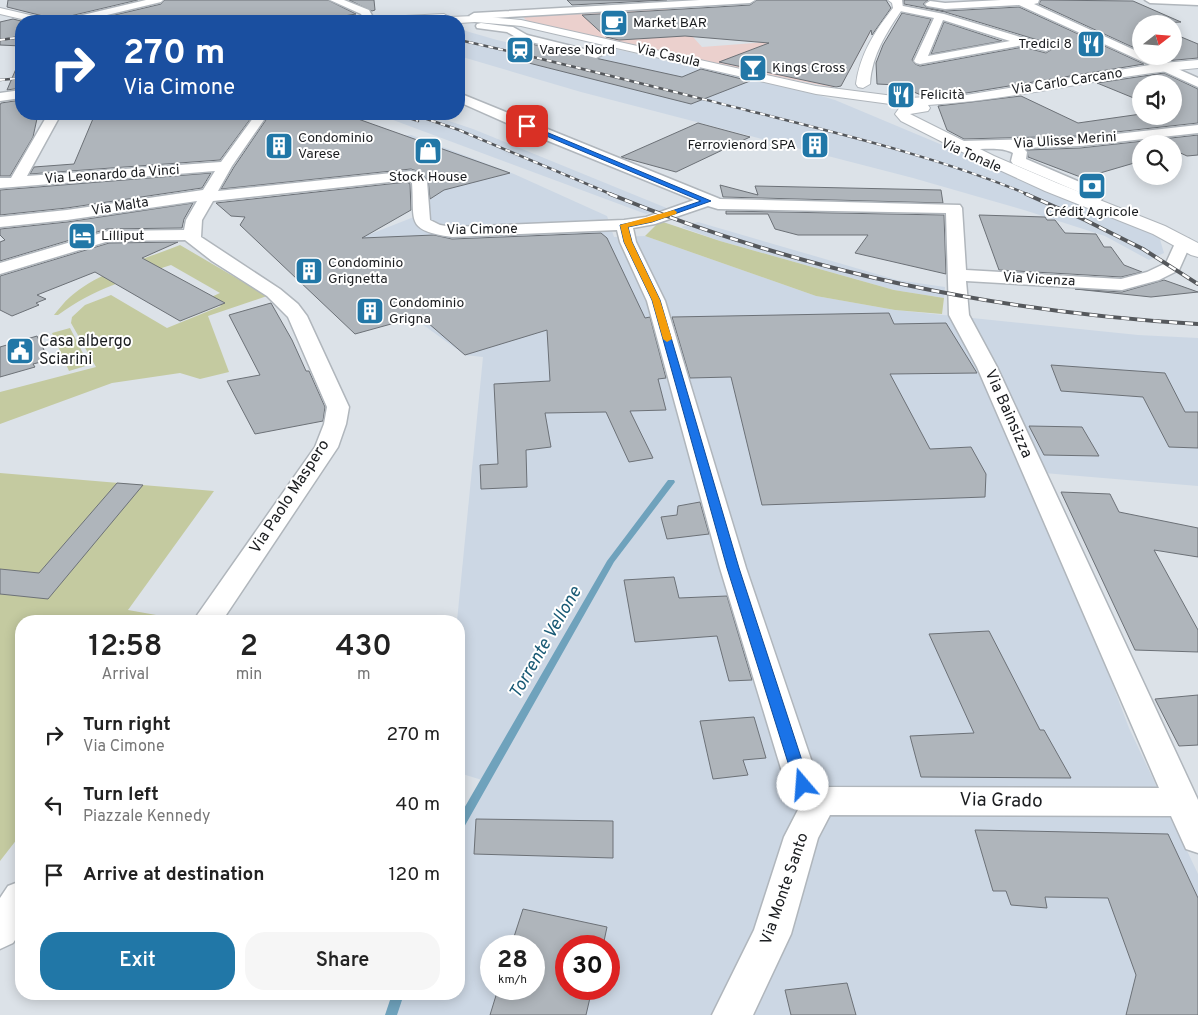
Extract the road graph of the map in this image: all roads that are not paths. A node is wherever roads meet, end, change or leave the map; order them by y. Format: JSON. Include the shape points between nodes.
{"nodes":[{"id":1,"x":158,"y":0,"type":"edge"},
{"id":2,"x":335,"y":0,"type":"edge"},
{"id":3,"x":750,"y":0,"type":"edge"},
{"id":4,"x":1046,"y":0,"type":"edge"},
{"id":5,"x":1150,"y":0,"type":"edge"},
{"id":6,"x":1019,"y":1,"type":"edge"},
{"id":7,"x":924,"y":2,"type":"dead end"},
{"id":8,"x":1198,"y":2,"type":"edge"},
{"id":9,"x":649,"y":3,"type":"edge"},
{"id":10,"x":505,"y":4,"type":"dead end"},
{"id":11,"x":896,"y":4,"type":"edge"},
{"id":12,"x":0,"y":10,"type":"edge"},
{"id":13,"x":20,"y":15,"type":"edge"},
{"id":14,"x":95,"y":15,"type":"edge"},
{"id":15,"x":368,"y":15,"type":"edge"},
{"id":16,"x":493,"y":15,"type":"junction"},
{"id":17,"x":940,"y":16,"type":"junction"},
{"id":18,"x":465,"y":20,"type":"edge"},
{"id":19,"x":465,"y":20,"type":"edge"},
{"id":20,"x":465,"y":21,"type":"edge"},
{"id":21,"x":465,"y":22,"type":"edge"},
{"id":22,"x":521,"y":23,"type":"junction"},
{"id":23,"x":505,"y":28,"type":"junction"},
{"id":24,"x":1025,"y":41,"type":"junction"},
{"id":25,"x":611,"y":43,"type":"junction"},
{"id":26,"x":564,"y":48,"type":"junction"},
{"id":27,"x":1046,"y":48,"type":"dead end"},
{"id":28,"x":596,"y":55,"type":"dead end"},
{"id":29,"x":1198,"y":64,"type":"edge"},
{"id":30,"x":1162,"y":67,"type":"junction"},
{"id":31,"x":1198,"y":83,"type":"edge"},
{"id":32,"x":863,"y":84,"type":"junction"},
{"id":33,"x":816,"y":90,"type":"junction"},
{"id":34,"x":15,"y":95,"type":"edge"},
{"id":35,"x":0,"y":97,"type":"edge"},
{"id":36,"x":966,"y":99,"type":"junction"},
{"id":37,"x":465,"y":100,"type":"edge"},
{"id":38,"x":898,"y":101,"type":"junction"},
{"id":39,"x":896,"y":115,"type":"junction"},
{"id":40,"x":51,"y":120,"type":"edge"},
{"id":41,"x":257,"y":120,"type":"edge"},
{"id":42,"x":1198,"y":129,"type":"edge"},
{"id":43,"x":1008,"y":144,"type":"junction"},
{"id":44,"x":961,"y":145,"type":"junction"},
{"id":45,"x":225,"y":166,"type":"junction"},
{"id":46,"x":16,"y":182,"type":"junction"},
{"id":47,"x":1053,"y":182,"type":"junction"},
{"id":48,"x":0,"y":183,"type":"edge"},
{"id":49,"x":209,"y":195,"type":"junction"},
{"id":50,"x":707,"y":201,"type":"junction"},
{"id":51,"x":0,"y":222,"type":"edge"},
{"id":52,"x":624,"y":225,"type":"junction"},
{"id":53,"x":1159,"y":230,"type":"junction"},
{"id":54,"x":1198,"y":232,"type":"edge"},
{"id":55,"x":192,"y":234,"type":"junction"},
{"id":56,"x":1191,"y":247,"type":"edge"},
{"id":57,"x":0,"y":269,"type":"edge"},
{"id":58,"x":956,"y":275,"type":"junction"},
{"id":59,"x":1122,"y":285,"type":"joint"},
{"id":60,"x":211,"y":615,"type":"edge"},
{"id":61,"x":820,"y":801,"type":"junction"},
{"id":62,"x":1181,"y":802,"type":"junction"},
{"id":63,"x":1198,"y":838,"type":"edge"},
{"id":64,"x":15,"y":907,"type":"edge"},
{"id":65,"x":0,"y":930,"type":"edge"},
{"id":66,"x":732,"y":1015,"type":"edge"}],
"edges":[{"from":1,"to":14,"type":"street"},
{"from":2,"to":15,"type":"street"},
{"from":3,"to":9,"type":"street"},
{"from":4,"to":6,"type":"street"},
{"from":5,"to":8,"type":"street"},
{"from":6,"to":7,"type":"street","via":[[945,6]]},
{"from":6,"to":30,"type":"street"},
{"from":9,"to":16,"type":"street"},
{"from":10,"to":16,"type":"street","via":[[507,11]]},
{"from":11,"to":17,"type":"street"},
{"from":11,"to":32,"type":"main road","via":[[875,40],[864,70]]},
{"from":12,"to":13,"type":"main road"},
{"from":16,"to":18,"type":"street"},
{"from":17,"to":24,"type":"street"},
{"from":17,"to":24,"type":"street","via":[[920,61]]},
{"from":19,"to":22,"type":"main road","name":"Via Casula","via":[[504,16]]},
{"from":20,"to":22,"type":"main road","name":"Via Casula"},
{"from":21,"to":23,"type":"street"},
{"from":22,"to":23,"type":"street"},
{"from":22,"to":25,"type":"main road","name":"Via Casula"},
{"from":23,"to":26,"type":"street","via":[[523,37]]},
{"from":24,"to":27,"type":"street"},
{"from":25,"to":26,"type":"street"},
{"from":25,"to":26,"type":"street"},
{"from":25,"to":33,"type":"main road","name":"Via Casula"},
{"from":26,"to":28,"type":"street"},
{"from":29,"to":30,"type":"main road","name":"Via Carlo Carcano"},
{"from":30,"to":31,"type":"street"},
{"from":30,"to":36,"type":"main road","name":"Via Carlo Carcano"},
{"from":32,"to":33,"type":"main road","via":[[847,91]]},
{"from":32,"to":38,"type":"main road"},
{"from":33,"to":38,"type":"main road"},
{"from":33,"to":39,"type":"main road"},
{"from":34,"to":35,"type":"street"},
{"from":36,"to":38,"type":"main road","name":"Via Carlo Carcano"},
{"from":36,"to":39,"type":"main road","name":"Via Carlo Carcano"},
{"from":37,"to":50,"type":"street"},
{"from":39,"to":44,"type":"main road","name":"Via Tonale"},
{"from":39,"to":47,"type":"main road","name":"Via Tonale","via":[[981,161]]},
{"from":40,"to":46,"type":"street"},
{"from":41,"to":45,"type":"street"},
{"from":42,"to":43,"type":"street","name":"Via Ulisse Merini","via":[[1080,142]]},
{"from":43,"to":44,"type":"street","name":"Via Ulisse Merini"},
{"from":43,"to":47,"type":"street","name":"Via Tonale","via":[[1020,152],[1018,161]]},
{"from":44,"to":47,"type":"main road","name":"Via Tonale"},
{"from":45,"to":46,"type":"street","name":"Via Leonardo da Vinci"},
{"from":45,"to":49,"type":"street"},
{"from":46,"to":48,"type":"street","name":"Via Leonardo da Vinci"},
{"from":47,"to":53,"type":"main road","name":"Via Tonale","via":[[1091,203]]},
{"from":49,"to":51,"type":"street","name":"Via Malta"},
{"from":49,"to":52,"type":"street","name":"Via Cimone","via":[[408,175],[419,181],[420,217],[424,226],[436,230],[462,232]]},
{"from":49,"to":55,"type":"street","via":[[194,220]]},
{"from":50,"to":52,"type":"street","name":"Via Cimone","via":[[649,221]]},
{"from":50,"to":58,"type":"street","name":"Via Bainsizza","via":[[742,206],[954,208]]},
{"from":52,"to":61,"type":"street","via":[[628,242],[656,300],[733,568],[803,785]]},
{"from":53,"to":54,"type":"street"},
{"from":53,"to":56,"type":"main road","name":"Via Tonale"},
{"from":55,"to":57,"type":"street","via":[[108,236]]},
{"from":55,"to":60,"type":"street","name":"Via Paolo Maspero","via":[[193,239],[215,256],[279,295],[289,306],[297,316],[338,407],[326,447]]},
{"from":56,"to":59,"type":"street","name":"Via Tonale","via":[[1173,266]]},
{"from":58,"to":59,"type":"street","name":"Via Vicenza"},
{"from":58,"to":62,"type":"street","name":"Via Bainsizza","via":[[959,315],[987,367]]},
{"from":61,"to":62,"type":"street","name":"Via Grado"},
{"from":61,"to":66,"type":"street","name":"Via Monte Santo","via":[[801,837],[772,934]]},
{"from":62,"to":63,"type":"street","name":"Via Bainsizza"},
{"from":64,"to":65,"type":"street"}]}
